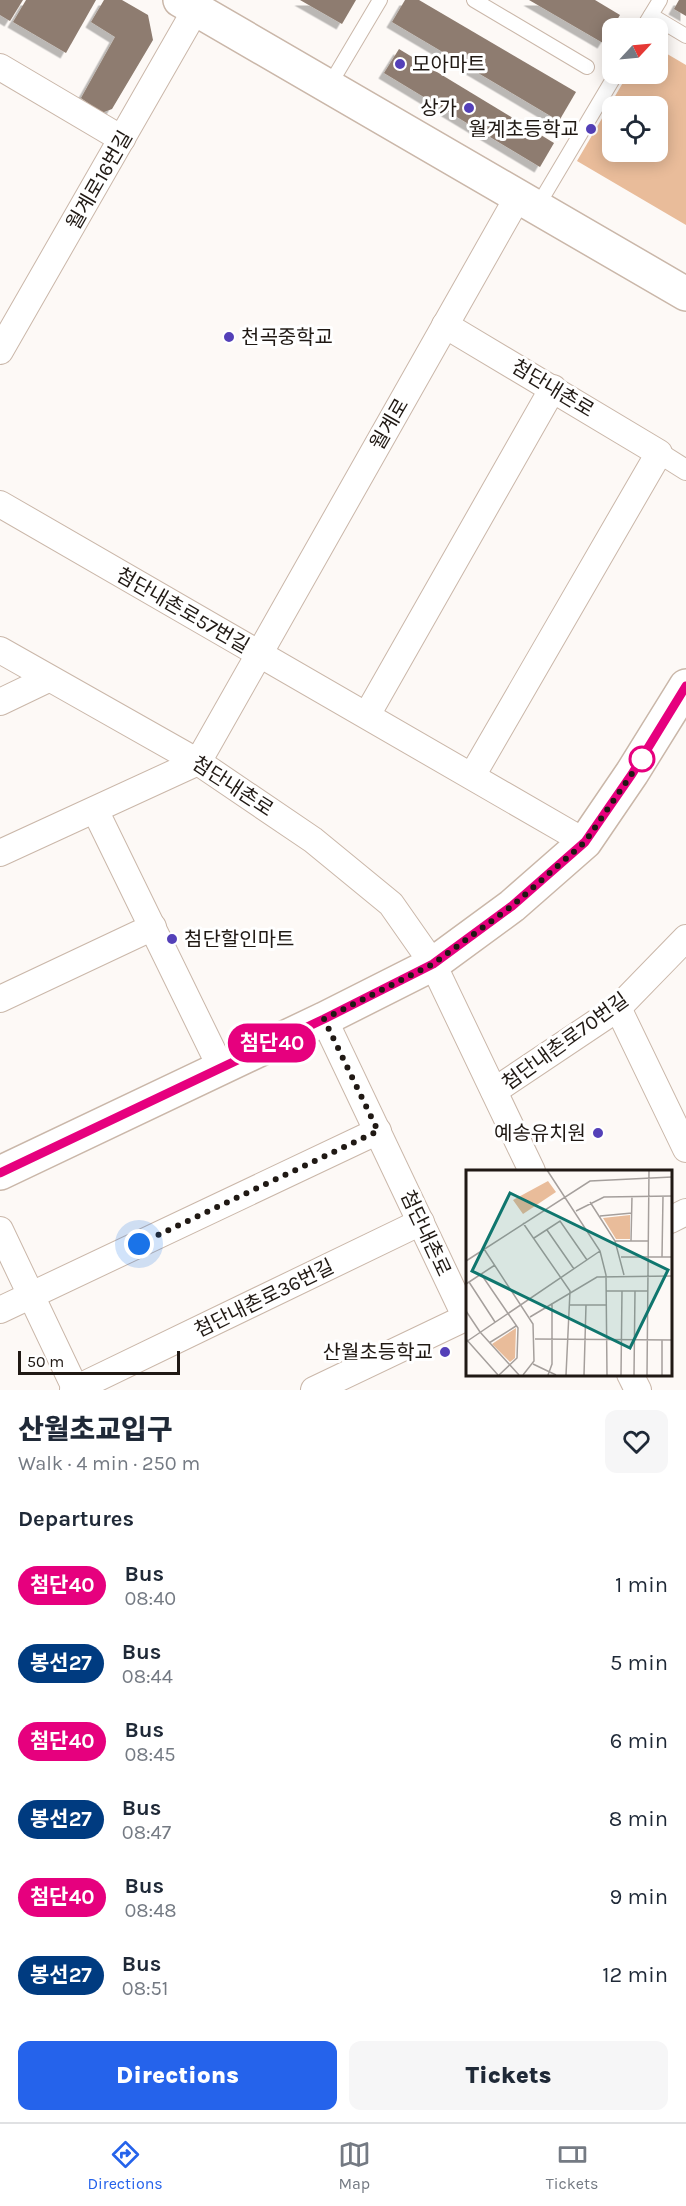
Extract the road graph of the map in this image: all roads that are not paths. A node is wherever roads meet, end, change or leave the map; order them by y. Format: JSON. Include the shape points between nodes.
{"nodes":[{"id":1,"x":380,"y":0,"type":"edge"},
{"id":2,"x":474,"y":0,"type":"edge"},
{"id":3,"x":660,"y":0,"type":"edge"},
{"id":4,"x":188,"y":5,"type":"edge"},
{"id":5,"x":651,"y":15,"type":"junction"},
{"id":6,"x":649,"y":18,"type":"edge"},
{"id":7,"x":686,"y":36,"type":"edge"},
{"id":8,"x":587,"y":67,"type":"dead end"},
{"id":9,"x":4,"y":78,"type":"edge"},
{"id":10,"x":609,"y":84,"type":"edge"},
{"id":11,"x":328,"y":86,"type":"junction"},
{"id":12,"x":122,"y":139,"type":"junction"},
{"id":13,"x":528,"y":201,"type":"junction"},
{"id":14,"x":686,"y":294,"type":"edge"},
{"id":15,"x":445,"y":325,"type":"junction"},
{"id":16,"x":0,"y":351,"type":"edge"},
{"id":17,"x":553,"y":388,"type":"junction"},
{"id":18,"x":659,"y":453,"type":"junction"},
{"id":19,"x":686,"y":470,"type":"edge"},
{"id":20,"x":0,"y":504,"type":"edge"},
{"id":21,"x":0,"y":650,"type":"edge"},
{"id":22,"x":259,"y":653,"type":"junction"},
{"id":23,"x":48,"y":680,"type":"junction"},
{"id":24,"x":686,"y":686,"type":"edge"},
{"id":25,"x":0,"y":702,"type":"edge"},
{"id":26,"x":367,"y":716,"type":"junction"},
{"id":27,"x":198,"y":762,"type":"junction"},
{"id":28,"x":472,"y":776,"type":"junction"},
{"id":29,"x":95,"y":810,"type":"junction"},
{"id":30,"x":585,"y":842,"type":"junction"},
{"id":31,"x":0,"y":853,"type":"edge"},
{"id":32,"x":153,"y":927,"type":"junction"},
{"id":33,"x":686,"y":938,"type":"edge"},
{"id":34,"x":433,"y":964,"type":"junction"},
{"id":35,"x":0,"y":999,"type":"edge"},
{"id":36,"x":618,"y":1008,"type":"junction"},
{"id":37,"x":324,"y":1019,"type":"junction"},
{"id":38,"x":221,"y":1068,"type":"junction"},
{"id":39,"x":494,"y":1091,"type":"junction"},
{"id":40,"x":378,"y":1131,"type":"junction"},
{"id":41,"x":686,"y":1149,"type":"edge"},
{"id":42,"x":532,"y":1170,"type":"edge"},
{"id":43,"x":0,"y":1173,"type":"edge"},
{"id":44,"x":686,"y":1212,"type":"edge"},
{"id":45,"x":671,"y":1219,"type":"edge"},
{"id":46,"x":421,"y":1222,"type":"junction"},
{"id":47,"x":0,"y":1230,"type":"edge"},
{"id":48,"x":31,"y":1295,"type":"junction"},
{"id":49,"x":0,"y":1310,"type":"edge"},
{"id":50,"x":466,"y":1317,"type":"edge"},
{"id":51,"x":630,"y":1375,"type":"edge"},
{"id":52,"x":75,"y":1390,"type":"edge"},
{"id":53,"x":315,"y":1390,"type":"edge"},
{"id":54,"x":638,"y":1390,"type":"edge"}],
"edges":[{"from":1,"to":11,"type":"lane"},
{"from":2,"to":8,"type":"lane"},
{"from":3,"to":5,"type":"lane"},
{"from":4,"to":11,"type":"street"},
{"from":4,"to":12,"type":"street","name":"월계로16번길"},
{"from":5,"to":6,"type":"lane"},
{"from":5,"to":7,"type":"lane"},
{"from":9,"to":12,"type":"street"},
{"from":10,"to":13,"type":"lane"},
{"from":11,"to":13,"type":"street"},
{"from":12,"to":16,"type":"street","name":"월계로16번길"},
{"from":13,"to":14,"type":"street"},
{"from":13,"to":15,"type":"street","name":"월계로"},
{"from":15,"to":17,"type":"street","name":"첨단내촌로"},
{"from":15,"to":22,"type":"street","name":"월계로"},
{"from":17,"to":18,"type":"street","name":"첨단내촌로"},
{"from":17,"to":26,"type":"street"},
{"from":18,"to":19,"type":"street"},
{"from":18,"to":28,"type":"street"},
{"from":20,"to":22,"type":"street","name":"첨단내촌로57번길"},
{"from":21,"to":23,"type":"street","name":"첨단내촌로"},
{"from":22,"to":26,"type":"street","name":"첨단내촌로57번길"},
{"from":22,"to":27,"type":"street","name":"월계로"},
{"from":23,"to":25,"type":"street"},
{"from":23,"to":27,"type":"street","name":"첨단내촌로"},
{"from":24,"to":30,"type":"street"},
{"from":26,"to":28,"type":"street","name":"첨단내촌로57번길"},
{"from":27,"to":29,"type":"street"},
{"from":27,"to":34,"type":"street","name":"첨단내촌로","via":[[313,840],[391,904]]},
{"from":28,"to":30,"type":"street","name":"첨단내촌로57번길"},
{"from":29,"to":31,"type":"street"},
{"from":29,"to":32,"type":"street"},
{"from":30,"to":34,"type":"street","via":[[512,906]]},
{"from":32,"to":35,"type":"street"},
{"from":32,"to":38,"type":"street"},
{"from":33,"to":36,"type":"street","name":"첨단내촌로70번길"},
{"from":34,"to":37,"type":"street"},
{"from":34,"to":39,"type":"street","name":"첨단내촌로"},
{"from":36,"to":39,"type":"street","name":"첨단내촌로70번길"},
{"from":36,"to":41,"type":"street"},
{"from":37,"to":38,"type":"street"},
{"from":37,"to":40,"type":"street","name":"첨단내촌로"},
{"from":38,"to":43,"type":"street"},
{"from":39,"to":42,"type":"street","name":"첨단내촌로"},
{"from":40,"to":46,"type":"street","name":"첨단내촌로"},
{"from":40,"to":48,"type":"street"},
{"from":44,"to":45,"type":"street"},
{"from":46,"to":50,"type":"street","name":"첨단내촌로"},
{"from":46,"to":52,"type":"street","name":"첨단내촌로36번길"},
{"from":47,"to":48,"type":"street","name":"첨단내촌로36번길"},
{"from":48,"to":49,"type":"street"},
{"from":48,"to":52,"type":"street","name":"첨단내촌로36번길"},
{"from":50,"to":53,"type":"street"},
{"from":51,"to":54,"type":"street"}]}
